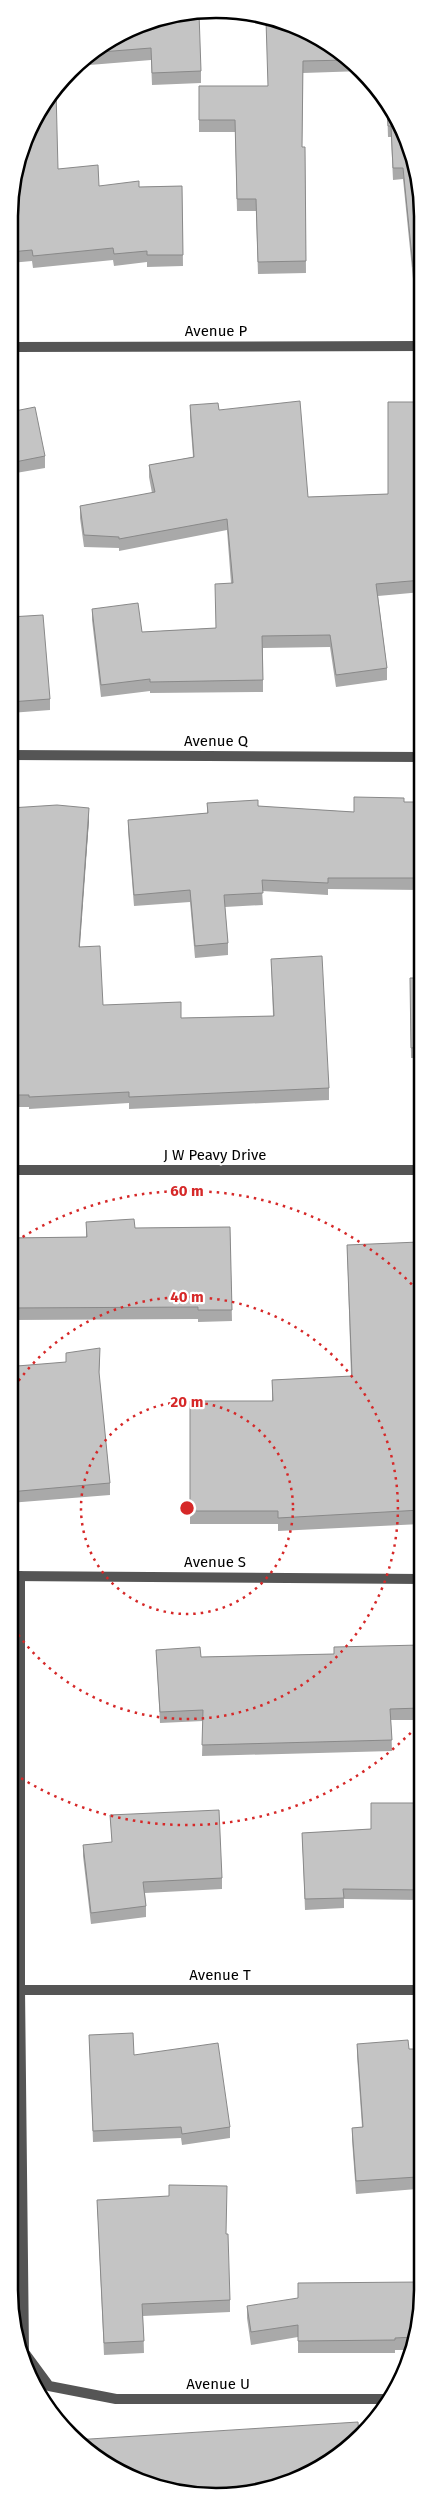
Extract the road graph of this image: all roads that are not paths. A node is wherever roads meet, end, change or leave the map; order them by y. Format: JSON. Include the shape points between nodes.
{"nodes":[{"id":1,"x":17,"y":346,"type":"edge"},
{"id":2,"x":414,"y":346,"type":"edge"},
{"id":3,"x":17,"y":755,"type":"edge"},
{"id":4,"x":414,"y":757,"type":"edge"},
{"id":5,"x":17,"y":1170,"type":"edge"},
{"id":6,"x":414,"y":1170,"type":"edge"},
{"id":7,"x":20,"y":1576,"type":"joint"},
{"id":8,"x":414,"y":1579,"type":"edge"},
{"id":9,"x":20,"y":1990,"type":"junction"},
{"id":10,"x":414,"y":1990,"type":"edge"},
{"id":11,"x":24,"y":2341,"type":"edge"},
{"id":12,"x":31,"y":2362,"type":"edge"},
{"id":13,"x":381,"y":2399,"type":"edge"}],
"edges":[{"from":1,"to":2,"type":"street","name":"Avenue P"},
{"from":3,"to":4,"type":"street","name":"Avenue Q"},
{"from":5,"to":6,"type":"street","name":"J W Peavy Drive"},
{"from":7,"to":8,"type":"street","name":"Avenue S"},
{"from":7,"to":9,"type":"street"},
{"from":9,"to":10,"type":"street","name":"Avenue T"},
{"from":9,"to":11,"type":"street","name":"Avenue U"},
{"from":12,"to":13,"type":"street","name":"Avenue U","via":[[49,2386],[116,2399]]}]}
